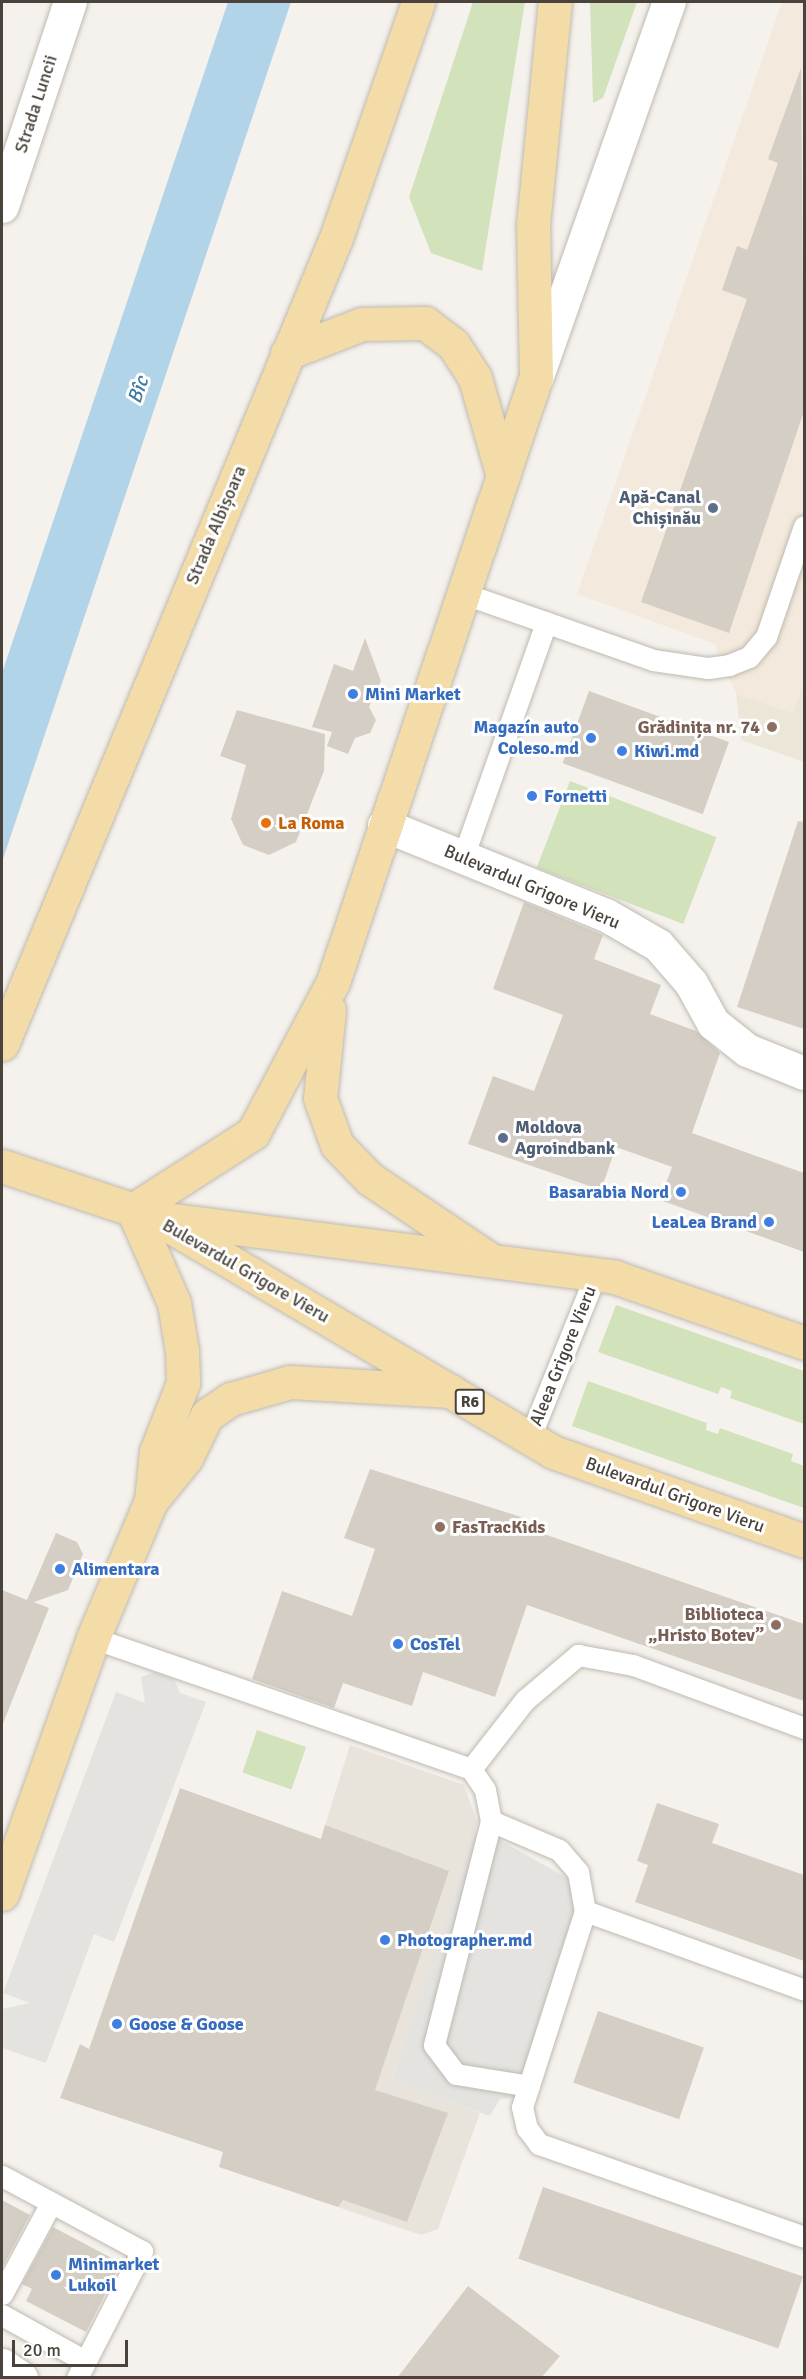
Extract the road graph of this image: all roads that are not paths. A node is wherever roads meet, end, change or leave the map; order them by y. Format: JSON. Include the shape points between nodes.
{"nodes":[{"id":1,"x":70,"y":2,"type":"edge"},
{"id":2,"x":418,"y":2,"type":"edge"},
{"id":3,"x":555,"y":2,"type":"edge"},
{"id":4,"x":669,"y":2,"type":"edge"},
{"id":5,"x":2,"y":206,"type":"edge"},
{"id":6,"x":288,"y":353,"type":"junction"},
{"id":7,"x":537,"y":377,"type":"junction"},
{"id":8,"x":503,"y":476,"type":"junction"},
{"id":9,"x":804,"y":526,"type":"edge"},
{"id":10,"x":462,"y":593,"type":"junction"},
{"id":11,"x":546,"y":622,"type":"junction"},
{"id":12,"x":384,"y":825,"type":"junction"},
{"id":13,"x":463,"y":857,"type":"junction"},
{"id":14,"x":333,"y":982,"type":"junction"},
{"id":15,"x":2,"y":1044,"type":"edge"},
{"id":16,"x":804,"y":1073,"type":"edge"},
{"id":17,"x":7,"y":1168,"type":"edge"},
{"id":18,"x":145,"y":1214,"type":"junction"},
{"id":19,"x":493,"y":1261,"type":"junction"},
{"id":20,"x":596,"y":1274,"type":"junction"},
{"id":21,"x":804,"y":1343,"type":"edge"},
{"id":22,"x":451,"y":1391,"type":"junction"},
{"id":23,"x":530,"y":1437,"type":"junction"},
{"id":24,"x":151,"y":1501,"type":"junction"},
{"id":25,"x":804,"y":1541,"type":"edge"},
{"id":26,"x":93,"y":1638,"type":"junction"},
{"id":27,"x":804,"y":1728,"type":"edge"},
{"id":28,"x":471,"y":1769,"type":"junction"},
{"id":29,"x":491,"y":1821,"type":"junction"},
{"id":30,"x":2,"y":1894,"type":"edge"},
{"id":31,"x":585,"y":1911,"type":"junction"},
{"id":32,"x":804,"y":1990,"type":"edge"},
{"id":33,"x":529,"y":2086,"type":"junction"},
{"id":34,"x":2,"y":2176,"type":"edge"},
{"id":35,"x":51,"y":2203,"type":"junction"},
{"id":36,"x":804,"y":2237,"type":"edge"},
{"id":37,"x":2,"y":2294,"type":"edge"},
{"id":38,"x":2,"y":2315,"type":"edge"},
{"id":39,"x":2,"y":2366,"type":"edge"},
{"id":40,"x":81,"y":2369,"type":"edge"},
{"id":41,"x":21,"y":2378,"type":"edge"}],
"edges":[{"from":1,"to":5,"type":"street","name":"Strada Luncii"},
{"from":2,"to":6,"type":"main road","name":"Strada Albișoara","via":[[378,127]]},
{"from":3,"to":7,"type":"main road","via":[[533,225]]},
{"from":4,"to":7,"type":"street"},
{"from":6,"to":8,"type":"main road","via":[[362,324],[424,323],[453,344],[475,378]]},
{"from":6,"to":15,"type":"main road","name":"Strada Albișoara"},
{"from":7,"to":8,"type":"main road"},
{"from":8,"to":10,"type":"main road"},
{"from":9,"to":11,"type":"lane","via":[[766,637],[748,657],[729,665],[708,668],[653,660]]},
{"from":10,"to":11,"type":"lane"},
{"from":10,"to":12,"type":"main road"},
{"from":11,"to":13,"type":"lane"},
{"from":12,"to":13,"type":"street","name":"Bulevardul Grigore Vieru"},
{"from":12,"to":14,"type":"main road"},
{"from":13,"to":16,"type":"street","name":"Bulevardul Grigore Vieru","via":[[606,915],[658,945],[692,982],[713,1023],[747,1050]]},
{"from":14,"to":18,"type":"main road","via":[[253,1133]]},
{"from":14,"to":19,"type":"main road","via":[[320,1098],[337,1145],[370,1179]]},
{"from":17,"to":18,"type":"main road","number":"R6"},
{"from":18,"to":19,"type":"main road","name":"Bulevardul Grigore Vieru","number":"R6"},
{"from":18,"to":22,"type":"main road","name":"Bulevardul Grigore Vieru","number":"R6"},
{"from":18,"to":24,"type":"main road","via":[[174,1303],[183,1383],[156,1452]]},
{"from":19,"to":20,"type":"main road","name":"Bulevardul Grigore Vieru","number":"R6"},
{"from":20,"to":21,"type":"main road","name":"Bulevardul Grigore Vieru","number":"R6"},
{"from":20,"to":23,"type":"lane","name":"Aleea Grigore Vieru"},
{"from":22,"to":23,"type":"main road","name":"Bulevardul Grigore Vieru","number":"R6"},
{"from":22,"to":24,"type":"main road","via":[[290,1382],[257,1390],[207,1415],[186,1458]]},
{"from":23,"to":25,"type":"main road","name":"Bulevardul Grigore Vieru","number":"R6","via":[[553,1452]]},
{"from":24,"to":26,"type":"main road"},
{"from":26,"to":28,"type":"lane"},
{"from":26,"to":30,"type":"main road"},
{"from":27,"to":28,"type":"lane","via":[[633,1665],[578,1655],[525,1700]]},
{"from":28,"to":29,"type":"lane","via":[[485,1790]]},
{"from":29,"to":31,"type":"lane","via":[[559,1850],[578,1872]]},
{"from":29,"to":33,"type":"lane","via":[[434,2045],[456,2074]]},
{"from":31,"to":32,"type":"lane"},
{"from":31,"to":33,"type":"lane"},
{"from":33,"to":36,"type":"lane","via":[[522,2107],[527,2128],[539,2144]]},
{"from":34,"to":35,"type":"lane"},
{"from":35,"to":37,"type":"lane"},
{"from":35,"to":40,"type":"lane","via":[[142,2251]]},
{"from":38,"to":40,"type":"lane"},
{"from":39,"to":41,"type":"street"}]}
